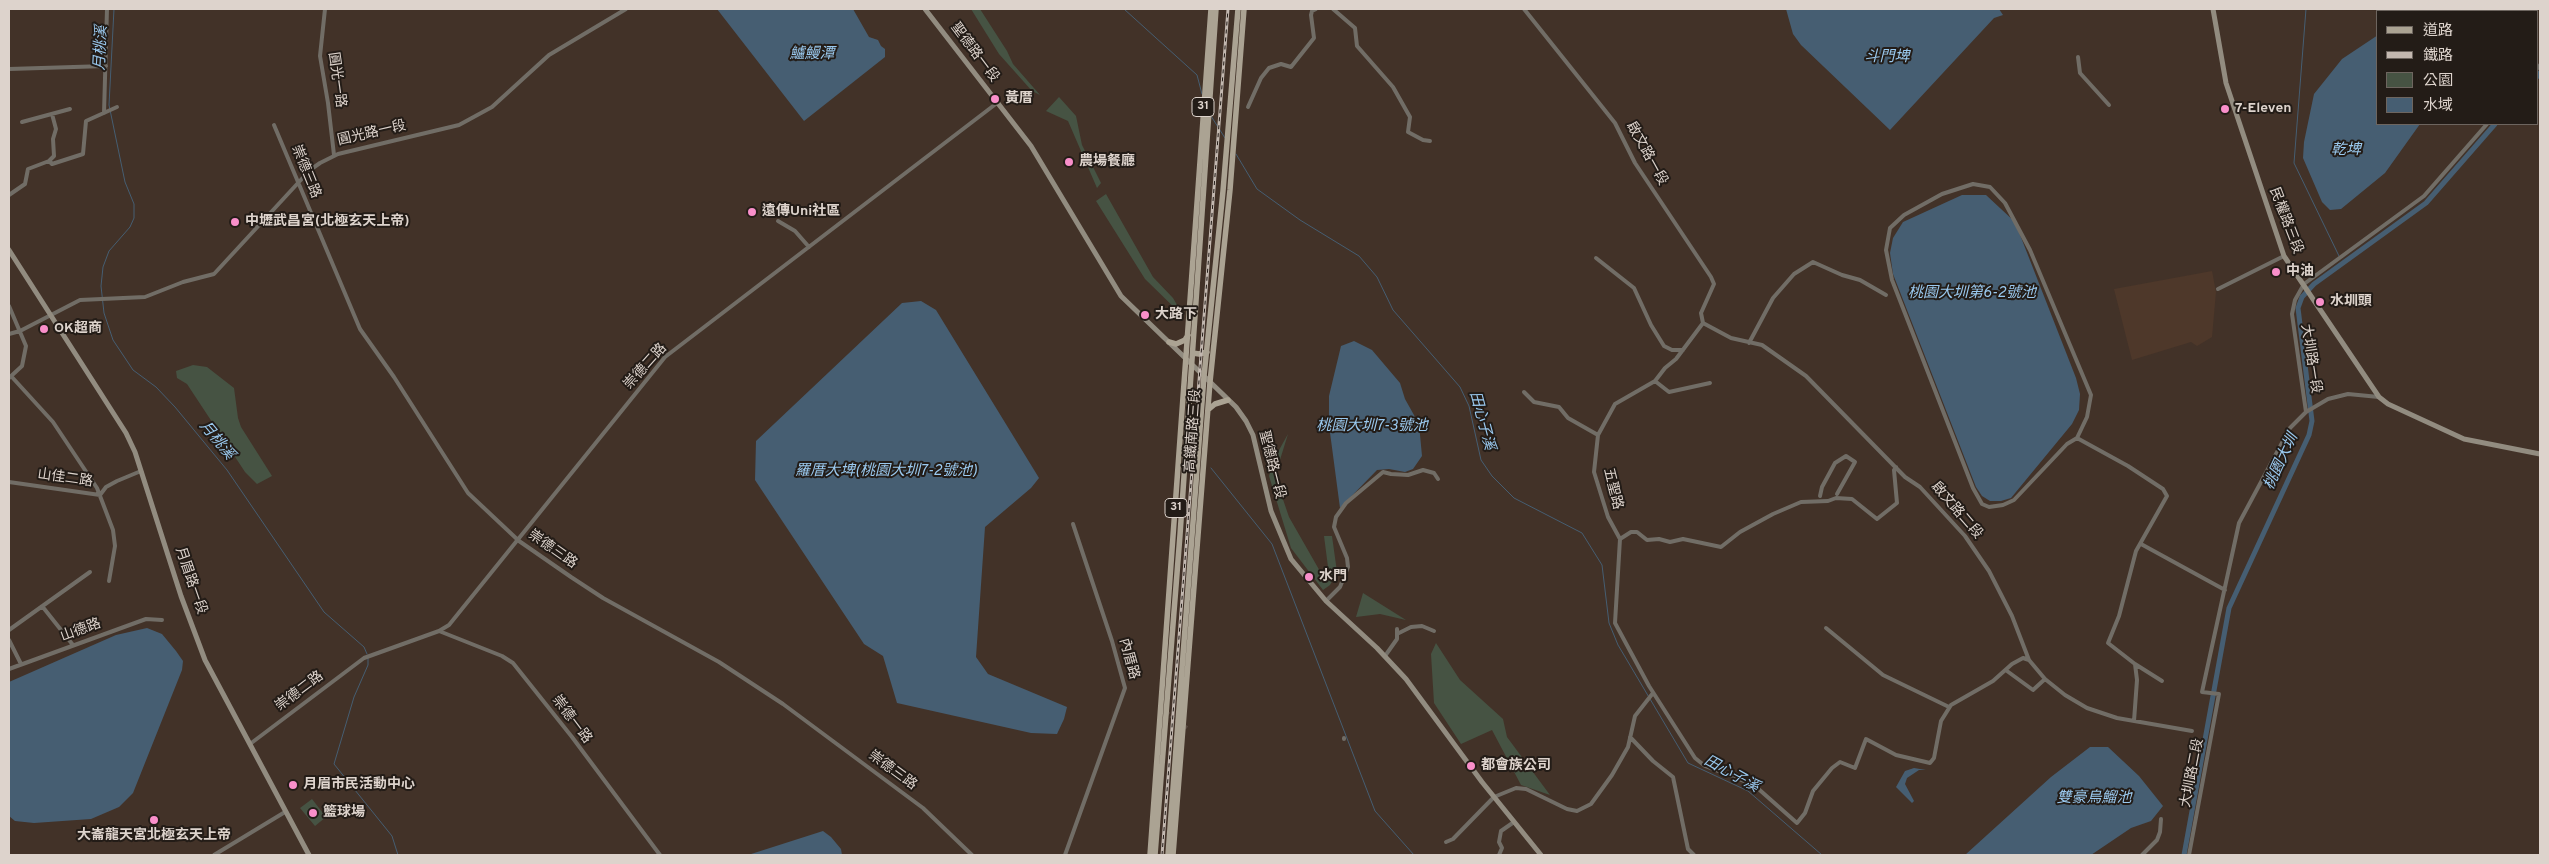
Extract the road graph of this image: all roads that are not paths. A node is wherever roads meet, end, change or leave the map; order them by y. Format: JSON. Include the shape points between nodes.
{"nodes":[{"id":1,"x":107,"y":9,"type":"edge"},
{"id":2,"x":324,"y":9,"type":"edge"},
{"id":3,"x":626,"y":9,"type":"edge"},
{"id":4,"x":925,"y":9,"type":"edge"},
{"id":5,"x":1211,"y":9,"type":"edge"},
{"id":6,"x":1216,"y":9,"type":"edge"},
{"id":7,"x":1238,"y":9,"type":"edge"},
{"id":8,"x":1244,"y":9,"type":"edge"},
{"id":9,"x":1316,"y":9,"type":"edge"},
{"id":10,"x":1333,"y":9,"type":"edge"},
{"id":11,"x":1524,"y":9,"type":"edge"},
{"id":12,"x":2213,"y":9,"type":"edge"},
{"id":13,"x":1210,"y":55,"type":"junction"},
{"id":14,"x":2078,"y":58,"type":"dead end"},
{"id":15,"x":106,"y":66,"type":"junction"},
{"id":16,"x":9,"y":69,"type":"edge"},
{"id":17,"x":1235,"y":87,"type":"junction"},
{"id":18,"x":997,"y":103,"type":"junction"},
{"id":19,"x":2109,"y":105,"type":"dead end"},
{"id":20,"x":117,"y":107,"type":"dead end"},
{"id":21,"x":1248,"y":107,"type":"dead end"},
{"id":22,"x":70,"y":109,"type":"dead end"},
{"id":23,"x":106,"y":113,"type":"junction"},
{"id":24,"x":52,"y":114,"type":"junction"},
{"id":25,"x":22,"y":122,"type":"dead end"},
{"id":26,"x":274,"y":125,"type":"dead end"},
{"id":27,"x":2486,"y":125,"type":"edge"},
{"id":28,"x":1430,"y":141,"type":"dead end"},
{"id":29,"x":334,"y":155,"type":"junction"},
{"id":30,"x":49,"y":160,"type":"junction"},
{"id":31,"x":1205,"y":165,"type":"junction"},
{"id":32,"x":298,"y":184,"type":"junction"},
{"id":33,"x":9,"y":195,"type":"edge"},
{"id":34,"x":1197,"y":206,"type":"junction"},
{"id":35,"x":778,"y":221,"type":"dead end"},
{"id":36,"x":808,"y":247,"type":"junction"},
{"id":37,"x":9,"y":250,"type":"edge"},
{"id":38,"x":2284,"y":256,"type":"junction"},
{"id":39,"x":1596,"y":258,"type":"dead end"},
{"id":40,"x":2304,"y":284,"type":"junction"},
{"id":41,"x":2218,"y":289,"type":"dead end"},
{"id":42,"x":1886,"y":295,"type":"dead end"},
{"id":43,"x":9,"y":306,"type":"edge"},
{"id":44,"x":52,"y":315,"type":"junction"},
{"id":45,"x":1703,"y":323,"type":"junction"},
{"id":46,"x":20,"y":331,"type":"junction"},
{"id":47,"x":1189,"y":333,"type":"junction"},
{"id":48,"x":9,"y":334,"type":"edge"},
{"id":49,"x":1169,"y":342,"type":"junction"},
{"id":50,"x":1749,"y":343,"type":"junction"},
{"id":51,"x":1683,"y":350,"type":"junction"},
{"id":52,"x":1207,"y":352,"type":"junction"},
{"id":53,"x":1193,"y":353,"type":"junction"},
{"id":54,"x":1186,"y":359,"type":"junction"},
{"id":55,"x":1193,"y":364,"type":"junction"},
{"id":56,"x":1204,"y":376,"type":"junction"},
{"id":57,"x":10,"y":377,"type":"edge"},
{"id":58,"x":1655,"y":381,"type":"junction"},
{"id":59,"x":1210,"y":382,"type":"junction"},
{"id":60,"x":1710,"y":383,"type":"dead end"},
{"id":61,"x":1524,"y":392,"type":"dead end"},
{"id":62,"x":1204,"y":393,"type":"junction"},
{"id":63,"x":1190,"y":397,"type":"junction"},
{"id":64,"x":2379,"y":397,"type":"junction"},
{"id":65,"x":1228,"y":400,"type":"junction"},
{"id":66,"x":1209,"y":409,"type":"junction"},
{"id":67,"x":2306,"y":412,"type":"junction"},
{"id":68,"x":1598,"y":435,"type":"junction"},
{"id":69,"x":2077,"y":438,"type":"junction"},
{"id":70,"x":2540,"y":454,"type":"edge"},
{"id":71,"x":1896,"y":467,"type":"junction"},
{"id":72,"x":141,"y":471,"type":"junction"},
{"id":73,"x":1438,"y":479,"type":"dead end"},
{"id":74,"x":9,"y":482,"type":"edge"},
{"id":75,"x":1836,"y":494,"type":"dead end"},
{"id":76,"x":100,"y":495,"type":"junction"},
{"id":77,"x":1820,"y":496,"type":"dead end"},
{"id":78,"x":1073,"y":524,"type":"dead end"},
{"id":79,"x":1180,"y":535,"type":"junction"},
{"id":80,"x":1620,"y":539,"type":"junction"},
{"id":81,"x":519,"y":541,"type":"junction"},
{"id":82,"x":2141,"y":544,"type":"junction"},
{"id":83,"x":1172,"y":560,"type":"junction"},
{"id":84,"x":90,"y":572,"type":"dead end"},
{"id":85,"x":109,"y":580,"type":"dead end"},
{"id":86,"x":2225,"y":590,"type":"junction"},
{"id":87,"x":1326,"y":601,"type":"junction"},
{"id":88,"x":42,"y":606,"type":"junction"},
{"id":89,"x":162,"y":620,"type":"dead end"},
{"id":90,"x":1826,"y":628,"type":"dead end"},
{"id":91,"x":9,"y":630,"type":"edge"},
{"id":92,"x":1434,"y":631,"type":"dead end"},
{"id":93,"x":439,"y":632,"type":"junction"},
{"id":94,"x":9,"y":640,"type":"edge"},
{"id":95,"x":73,"y":645,"type":"junction"},
{"id":96,"x":1385,"y":656,"type":"junction"},
{"id":97,"x":2029,"y":660,"type":"junction"},
{"id":98,"x":21,"y":664,"type":"junction"},
{"id":99,"x":2136,"y":664,"type":"junction"},
{"id":100,"x":9,"y":669,"type":"edge"},
{"id":101,"x":2007,"y":671,"type":"junction"},
{"id":102,"x":2045,"y":679,"type":"junction"},
{"id":103,"x":2162,"y":680,"type":"dead end"},
{"id":104,"x":1653,"y":693,"type":"junction"},
{"id":105,"x":2219,"y":694,"type":"joint"},
{"id":106,"x":1949,"y":707,"type":"junction"},
{"id":107,"x":2134,"y":722,"type":"junction"},
{"id":108,"x":2192,"y":730,"type":"dead end"},
{"id":109,"x":1630,"y":737,"type":"junction"},
{"id":110,"x":250,"y":744,"type":"junction"},
{"id":111,"x":1494,"y":797,"type":"junction"},
{"id":112,"x":285,"y":812,"type":"junction"},
{"id":113,"x":2160,"y":819,"type":"dead end"},
{"id":114,"x":1514,"y":822,"type":"junction"},
{"id":115,"x":1446,"y":842,"type":"dead end"},
{"id":116,"x":214,"y":855,"type":"edge"},
{"id":117,"x":309,"y":855,"type":"edge"},
{"id":118,"x":660,"y":855,"type":"edge"},
{"id":119,"x":972,"y":855,"type":"edge"},
{"id":120,"x":1065,"y":855,"type":"edge"},
{"id":121,"x":1150,"y":855,"type":"edge"},
{"id":122,"x":1155,"y":855,"type":"edge"},
{"id":123,"x":1168,"y":855,"type":"edge"},
{"id":124,"x":1173,"y":855,"type":"edge"},
{"id":125,"x":1499,"y":855,"type":"edge"},
{"id":126,"x":1541,"y":855,"type":"edge"},
{"id":127,"x":1694,"y":855,"type":"edge"},
{"id":128,"x":2142,"y":855,"type":"edge"},
{"id":129,"x":2189,"y":855,"type":"edge"}],
"edges":[{"from":1,"to":15,"type":"street"},
{"from":2,"to":29,"type":"street","name":"圓光一路","via":[[320,56]]},
{"from":3,"to":29,"type":"street","name":"圓光路一段","via":[[549,54],[492,107],[459,125]]},
{"from":4,"to":18,"type":"street","name":"聖德路一段"},
{"from":5,"to":13,"type":"main road","name":"高鐵南路三段","number":"31"},
{"from":6,"to":13,"type":"main road","name":"高鐵南路三段","number":"31"},
{"from":7,"to":17,"type":"main road","name":"高鐵南路三段","number":"31"},
{"from":8,"to":17,"type":"main road","name":"高鐵南路三段","number":"31"},
{"from":9,"to":21,"type":"street","via":[[1311,15],[1314,38],[1291,67],[1281,64],[1269,68]]},
{"from":10,"to":28,"type":"street","via":[[1355,28],[1357,46],[1393,87],[1410,117],[1408,132]]},
{"from":11,"to":45,"type":"street","name":"啟文路一段","via":[[1615,122],[1635,163],[1714,284],[1701,314]]},
{"from":12,"to":38,"type":"street","name":"民權路三段","via":[[2226,83]]},
{"from":13,"to":31,"type":"main road","name":"高鐵南路三段","number":"31"},
{"from":13,"to":34,"type":"main road","name":"高鐵南路三段","number":"31"},
{"from":14,"to":19,"type":"street","via":[[2080,73]]},
{"from":15,"to":16,"type":"street"},
{"from":15,"to":23,"type":"street"},
{"from":17,"to":52,"type":"main road","name":"高鐵南路三段","number":"31"},
{"from":17,"to":59,"type":"main road","name":"高鐵南路三段","number":"31","via":[[1230,190]]},
{"from":18,"to":36,"type":"street","name":"崇德二路"},
{"from":18,"to":49,"type":"street","name":"聖德路一段","via":[[1031,146],[1121,296]]},
{"from":20,"to":23,"type":"street"},
{"from":22,"to":24,"type":"street"},
{"from":23,"to":30,"type":"street","via":[[86,121],[83,154],[52,164]]},
{"from":24,"to":25,"type":"street"},
{"from":24,"to":30,"type":"street","via":[[56,129],[54,156]]},
{"from":26,"to":32,"type":"street","name":"崇德三路"},
{"from":27,"to":40,"type":"street","name":"大圳路一段","via":[[2424,196]]},
{"from":29,"to":32,"type":"street","name":"圓光路一段","via":[[310,170]]},
{"from":30,"to":33,"type":"street","via":[[28,169],[25,184]]},
{"from":31,"to":34,"type":"main road"},
{"from":31,"to":53,"type":"main road","name":"高鐵南路三段","number":"31"},
{"from":32,"to":44,"type":"street","name":"圓光路一段","via":[[214,274],[145,297],[80,300]]},
{"from":32,"to":81,"type":"street","name":"崇德三路","via":[[360,328],[468,493]]},
{"from":34,"to":47,"type":"main road","name":"高鐵南路三段","number":"31"},
{"from":35,"to":36,"type":"street","via":[[795,231]]},
{"from":36,"to":81,"type":"street","name":"崇德二路","via":[[665,357]]},
{"from":37,"to":44,"type":"street","name":"月眉路一段"},
{"from":38,"to":40,"type":"street","name":"民權路三段"},
{"from":38,"to":41,"type":"street"},
{"from":39,"to":51,"type":"street","via":[[1634,288],[1664,346]]},
{"from":40,"to":64,"type":"street","name":"民權路三段"},
{"from":40,"to":67,"type":"street","name":"大圳路一段","via":[[2292,314]]},
{"from":42,"to":50,"type":"street","via":[[1860,280],[1813,262],[1794,274],[1773,298]]},
{"from":43,"to":46,"type":"street"},
{"from":44,"to":46,"type":"street","name":"圓光路一段"},
{"from":44,"to":72,"type":"street","name":"月眉路一段","via":[[126,433]]},
{"from":45,"to":50,"type":"street","name":"啟文路二段","via":[[1731,338]]},
{"from":45,"to":51,"type":"street","name":"五聖路"},
{"from":46,"to":48,"type":"street","name":"圓光路一段"},
{"from":46,"to":57,"type":"street","via":[[26,346],[22,366]]},
{"from":47,"to":49,"type":"main road","via":[[1186,340],[1176,344]]},
{"from":47,"to":54,"type":"main road","name":"高鐵南路三段","number":"31"},
{"from":49,"to":54,"type":"street","name":"聖德路一段"},
{"from":50,"to":71,"type":"street","name":"啟文路二段","via":[[1762,345],[1806,376]]},
{"from":51,"to":58,"type":"street","name":"五聖路"},
{"from":52,"to":53,"type":"main road"},
{"from":52,"to":56,"type":"main road","name":"高鐵南路三段","number":"31"},
{"from":53,"to":55,"type":"main road","name":"高鐵南路三段","number":"31"},
{"from":54,"to":55,"type":"street","name":"聖德路一段"},
{"from":54,"to":83,"type":"main road","name":"高鐵南路三段","number":"31"},
{"from":55,"to":56,"type":"street","name":"聖德路一段"},
{"from":55,"to":63,"type":"main road","name":"高鐵南路三段","number":"31"},
{"from":56,"to":59,"type":"street","name":"聖德路一段"},
{"from":56,"to":62,"type":"main road","name":"高鐵南路三段","number":"31"},
{"from":57,"to":76,"type":"street","via":[[53,422]]},
{"from":58,"to":60,"type":"street","via":[[1669,392]]},
{"from":58,"to":68,"type":"street","name":"五聖路","via":[[1615,404]]},
{"from":59,"to":65,"type":"street","name":"聖德路一段"},
{"from":59,"to":66,"type":"main road","name":"高鐵南路三段","number":"31"},
{"from":61,"to":68,"type":"street","via":[[1534,402],[1558,407],[1568,418]]},
{"from":62,"to":63,"type":"main road","via":[[1196,390]]},
{"from":62,"to":123,"type":"main road","name":"高鐵南路三段","number":"31"},
{"from":63,"to":79,"type":"main road","name":"高鐵南路三段","number":"31"},
{"from":64,"to":67,"type":"street","via":[[2348,394],[2328,399]]},
{"from":64,"to":70,"type":"street","name":"民權路三段","via":[[2464,439]]},
{"from":65,"to":66,"type":"main road"},
{"from":65,"to":87,"type":"street","name":"聖德路一段","via":[[1254,435],[1271,511],[1290,559]]},
{"from":66,"to":124,"type":"main road","name":"高鐵南路三段","number":"31"},
{"from":67,"to":86,"type":"street","name":"大圳路一段","via":[[2290,428],[2238,523]]},
{"from":68,"to":80,"type":"street","name":"五聖路","via":[[1594,472],[1608,517]]},
{"from":69,"to":69,"type":"street","via":[[2067,444],[2014,500],[2003,505],[1982,504],[1892,280],[1886,250],[1890,228],[1904,215],[1942,194],[1973,184],[1990,187],[2005,202],[2030,250],[2091,395],[2087,417]]},
{"from":69,"to":82,"type":"street","via":[[2163,489],[2166,496]]},
{"from":71,"to":80,"type":"street","via":[[1897,503],[1876,519],[1852,500],[1836,498],[1801,502],[1740,532],[1720,547],[1689,540],[1647,540],[1637,532]]},
{"from":71,"to":97,"type":"street","name":"啟文路二段","via":[[1920,487],[1965,536],[1989,571],[2012,616]]},
{"from":72,"to":76,"type":"street","name":"山佳二路","via":[[112,484]]},
{"from":72,"to":110,"type":"street","name":"月眉路一段","via":[[205,660]]},
{"from":73,"to":87,"type":"street","via":[[1434,473],[1423,470],[1408,474],[1383,472],[1346,503],[1336,517],[1334,527],[1348,567],[1340,587]]},
{"from":74,"to":76,"type":"street","name":"山佳二路"},
{"from":75,"to":77,"type":"street","via":[[1855,462],[1846,456],[1836,463]]},
{"from":76,"to":85,"type":"street","via":[[113,530],[115,546]]},
{"from":78,"to":120,"type":"street","name":"內厝路","via":[[1125,688]]},
{"from":79,"to":83,"type":"main road"},
{"from":79,"to":122,"type":"main road","name":"高鐵南路三段","number":"31"},
{"from":80,"to":104,"type":"street","via":[[1615,623]]},
{"from":81,"to":93,"type":"street","name":"崇德二路","via":[[452,623]]},
{"from":81,"to":119,"type":"street","name":"崇德三路","via":[[603,598],[759,687],[923,808]]},
{"from":82,"to":86,"type":"street"},
{"from":82,"to":99,"type":"street","via":[[2136,551],[2108,643]]},
{"from":83,"to":121,"type":"main road","name":"高鐵南路三段","number":"31"},
{"from":84,"to":88,"type":"street"},
{"from":86,"to":105,"type":"street","name":"大圳路一段","via":[[2202,692]]},
{"from":87,"to":96,"type":"street","name":"聖德路一段"},
{"from":88,"to":91,"type":"street"},
{"from":88,"to":95,"type":"street"},
{"from":89,"to":95,"type":"street","name":"山德路","via":[[146,620]]},
{"from":90,"to":106,"type":"street","via":[[1883,675]]},
{"from":92,"to":96,"type":"street","via":[[1422,626],[1398,631]]},
{"from":93,"to":110,"type":"street","name":"崇德二路","via":[[364,658]]},
{"from":93,"to":118,"type":"street","name":"崇德一路","via":[[514,663]]},
{"from":94,"to":98,"type":"street"},
{"from":95,"to":98,"type":"street","name":"山德路"},
{"from":96,"to":111,"type":"street","name":"聖德路一段"},
{"from":97,"to":101,"type":"street","via":[[2023,658]]},
{"from":97,"to":102,"type":"street","name":"啟文路二段"},
{"from":98,"to":100,"type":"street","name":"山德路"},
{"from":99,"to":103,"type":"street"},
{"from":99,"to":107,"type":"street"},
{"from":101,"to":102,"type":"street","via":[[2033,690]]},
{"from":101,"to":106,"type":"street"},
{"from":102,"to":107,"type":"street","name":"啟文路二段","via":[[2088,708]]},
{"from":104,"to":106,"type":"street","via":[[1696,758],[1705,766],[1754,785],[1797,823],[1805,813],[1813,791],[1832,768],[1840,762],[1855,768],[1866,739],[1896,756],[1930,763],[1934,758],[1941,721]]},
{"from":104,"to":109,"type":"street","via":[[1635,716]]},
{"from":105,"to":129,"type":"street","name":"大圳路二段"},
{"from":107,"to":108,"type":"street","name":"啟文路二段"},
{"from":109,"to":111,"type":"street","via":[[1612,775],[1591,804],[1577,810],[1567,809],[1516,788]]},
{"from":109,"to":127,"type":"street","via":[[1673,778],[1688,849]]},
{"from":110,"to":112,"type":"street","name":"月眉路一段"},
{"from":111,"to":114,"type":"street","name":"聖德路一段"},
{"from":111,"to":115,"type":"street","via":[[1453,839]]},
{"from":112,"to":116,"type":"street"},
{"from":112,"to":117,"type":"street","name":"月眉路一段"},
{"from":113,"to":128,"type":"street","via":[[2157,840]]},
{"from":114,"to":125,"type":"street","via":[[1501,831]]},
{"from":114,"to":126,"type":"street","name":"聖德路一段"}]}
